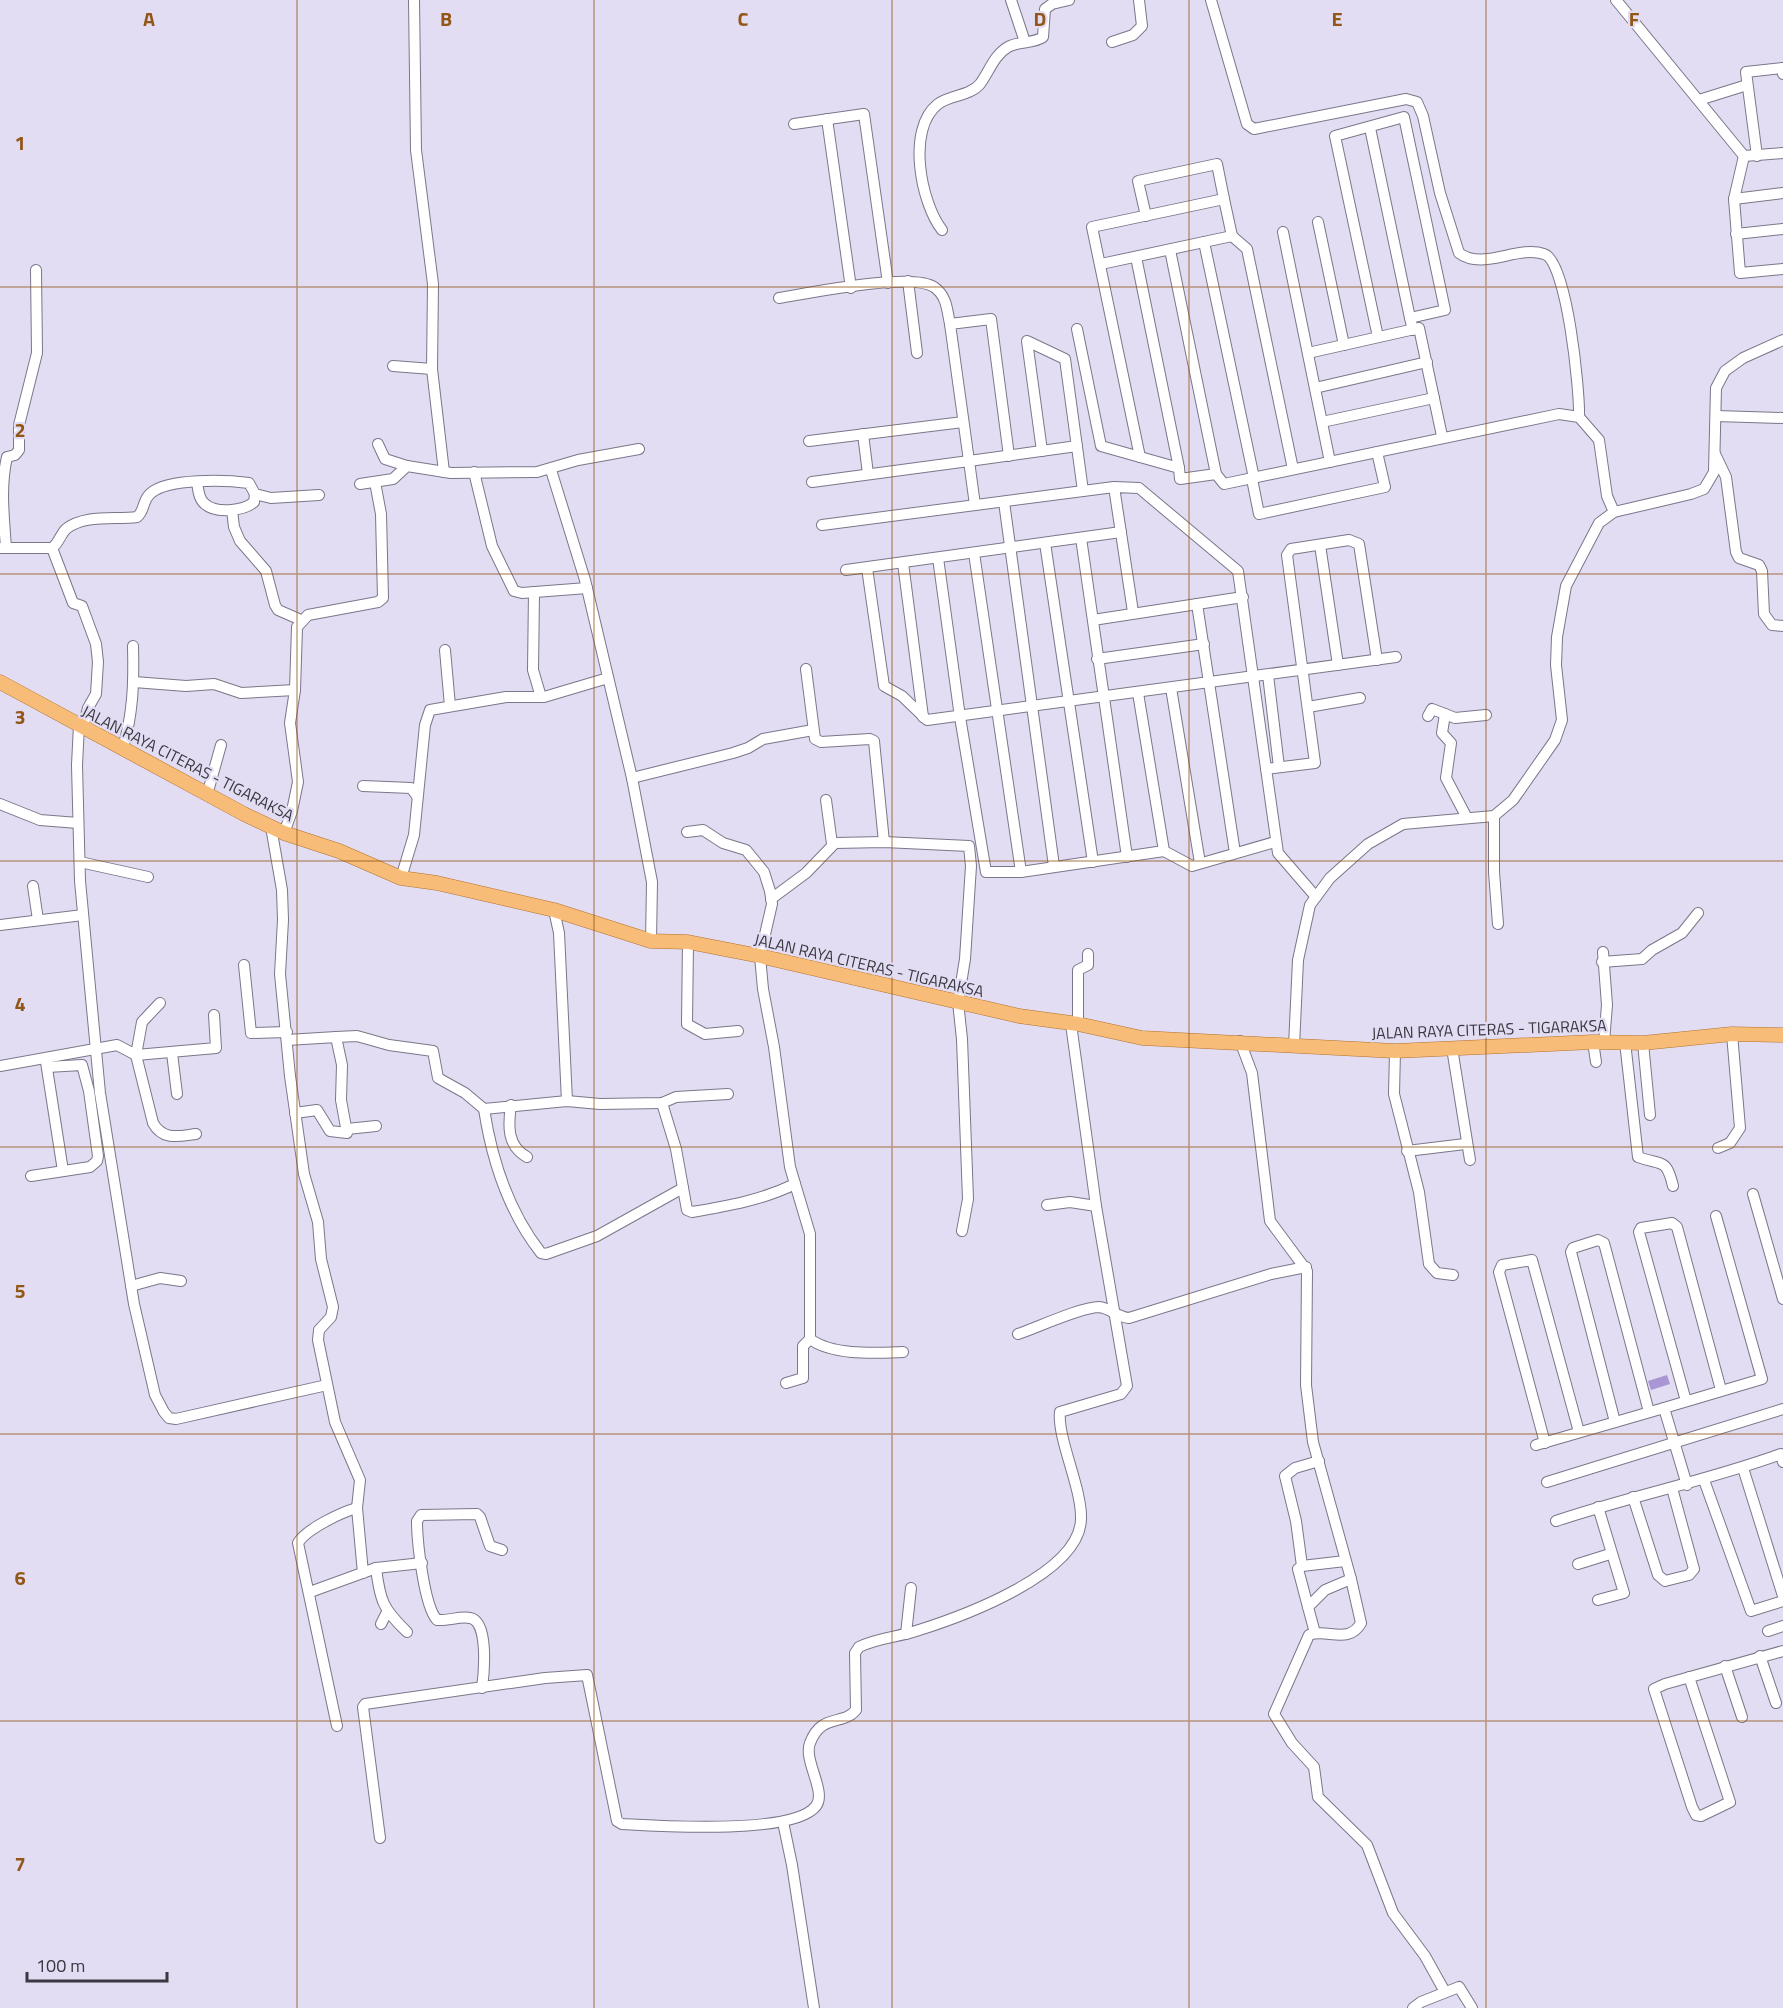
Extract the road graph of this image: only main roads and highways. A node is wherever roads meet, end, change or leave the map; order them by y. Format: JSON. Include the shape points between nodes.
{"nodes":[{"id":1,"x":0,"y":682,"type":"edge"},
{"id":2,"x":1783,"y":1035,"type":"edge"}],
"edges":[{"from":1,"to":2,"type":"main road","name":"JALAN RAYA CITERAS - TIGARAKSA","via":[[278,830],[401,878],[554,910],[651,941],[688,942],[760,956],[1019,1016],[1142,1038],[1395,1051],[1643,1043],[1732,1034]]}]}
